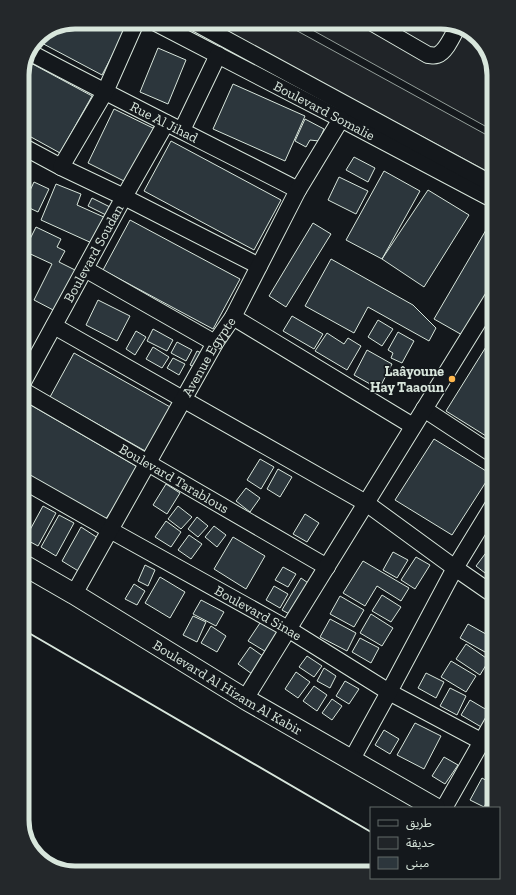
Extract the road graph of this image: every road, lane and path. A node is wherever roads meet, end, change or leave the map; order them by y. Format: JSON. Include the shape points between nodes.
{"nodes":[{"id":1,"x":133,"y":29,"type":"edge"},
{"id":2,"x":168,"y":29,"type":"edge"},
{"id":3,"x":207,"y":29,"type":"edge"},
{"id":4,"x":383,"y":29,"type":"edge"},
{"id":5,"x":455,"y":31,"type":"edge"},
{"id":6,"x":34,"y":55,"type":"edge"},
{"id":7,"x":218,"y":55,"type":"junction"},
{"id":8,"x":105,"y":92,"type":"junction"},
{"id":9,"x":341,"y":119,"type":"junction"},
{"id":10,"x":166,"y":123,"type":"junction"},
{"id":11,"x":182,"y":130,"type":"junction"},
{"id":12,"x":29,"y":150,"type":"edge"},
{"id":13,"x":61,"y":167,"type":"junction"},
{"id":14,"x":487,"y":181,"type":"edge"},
{"id":15,"x":298,"y":190,"type":"junction"},
{"id":16,"x":487,"y":196,"type":"edge"},
{"id":17,"x":124,"y":197,"type":"junction"},
{"id":18,"x":259,"y":266,"type":"junction"},
{"id":19,"x":85,"y":269,"type":"junction"},
{"id":20,"x":487,"y":307,"type":"edge"},
{"id":21,"x":232,"y":317,"type":"junction"},
{"id":22,"x":54,"y":326,"type":"junction"},
{"id":23,"x":215,"y":343,"type":"junction"},
{"id":24,"x":29,"y":371,"type":"edge"},
{"id":25,"x":29,"y":394,"type":"edge"},
{"id":26,"x":184,"y":399,"type":"junction"},
{"id":27,"x":424,"y":409,"type":"junction"},
{"id":28,"x":414,"y":426,"type":"junction"},
{"id":29,"x":487,"y":450,"type":"edge"},
{"id":30,"x":148,"y":463,"type":"junction"},
{"id":31,"x":29,"y":484,"type":"edge"},
{"id":32,"x":366,"y":503,"type":"junction"},
{"id":33,"x":487,"y":520,"type":"edge"},
{"id":34,"x":110,"y":530,"type":"junction"},
{"id":35,"x":327,"y":567,"type":"junction"},
{"id":36,"x":29,"y":568,"type":"edge"},
{"id":37,"x":455,"y":568,"type":"junction"},
{"id":38,"x":487,"y":590,"type":"edge"},
{"id":39,"x":74,"y":594,"type":"junction"},
{"id":40,"x":288,"y":629,"type":"junction"},
{"id":41,"x":389,"y":692,"type":"junction"},
{"id":42,"x":245,"y":699,"type":"junction"},
{"id":43,"x":487,"y":744,"type":"edge"},
{"id":44,"x":487,"y":746,"type":"edge"},
{"id":45,"x":352,"y":760,"type":"junction"},
{"id":46,"x":433,"y":807,"type":"edge"},
{"id":47,"x":445,"y":807,"type":"edge"}],
"edges":[{"from":1,"to":8,"type":"street"},
{"from":2,"to":7,"type":"street","name":"Boulevard Somalie"},
{"from":3,"to":14,"type":"street"},
{"from":4,"to":5,"type":"street","via":[[428,55],[436,56],[445,50]]},
{"from":6,"to":8,"type":"street","name":"Rue Al Jihad"},
{"from":7,"to":9,"type":"street","name":"Boulevard Somalie"},
{"from":7,"to":11,"type":"street"},
{"from":8,"to":10,"type":"street","name":"Rue Al Jihad"},
{"from":8,"to":13,"type":"street"},
{"from":9,"to":15,"type":"street","name":"Avenue Egypte"},
{"from":9,"to":16,"type":"street","name":"Boulevard Somalie"},
{"from":10,"to":11,"type":"street","name":"Rue Al Jihad"},
{"from":10,"to":17,"type":"street","name":"Boulevard Soudan"},
{"from":11,"to":15,"type":"street","name":"Rue Al Jihad"},
{"from":12,"to":13,"type":"street"},
{"from":13,"to":17,"type":"street"},
{"from":15,"to":18,"type":"street","name":"Avenue Egypte"},
{"from":17,"to":18,"type":"street"},
{"from":17,"to":19,"type":"street","name":"Boulevard Soudan"},
{"from":18,"to":21,"type":"street","name":"Avenue Egypte"},
{"from":19,"to":22,"type":"street","name":"Boulevard Soudan"},
{"from":19,"to":23,"type":"street"},
{"from":20,"to":27,"type":"street"},
{"from":21,"to":23,"type":"street","name":"Avenue Egypte"},
{"from":21,"to":28,"type":"street"},
{"from":22,"to":24,"type":"street","name":"Boulevard Soudan"},
{"from":22,"to":26,"type":"street"},
{"from":23,"to":26,"type":"street","name":"Avenue Egypte"},
{"from":25,"to":30,"type":"street","name":"Boulevard Tarablous"},
{"from":26,"to":30,"type":"street","name":"Avenue Egypte"},
{"from":26,"to":32,"type":"street"},
{"from":27,"to":28,"type":"street"},
{"from":27,"to":29,"type":"street"},
{"from":28,"to":32,"type":"street"},
{"from":30,"to":34,"type":"street","name":"Avenue Egypte"},
{"from":30,"to":35,"type":"street","name":"Boulevard Tarablous"},
{"from":31,"to":34,"type":"street","name":"Boulevard Sinae"},
{"from":32,"to":35,"type":"street"},
{"from":32,"to":37,"type":"street"},
{"from":33,"to":37,"type":"street"},
{"from":34,"to":39,"type":"street","name":"Avenue Egypte"},
{"from":34,"to":40,"type":"street","name":"Boulevard Sinae"},
{"from":35,"to":40,"type":"street"},
{"from":36,"to":39,"type":"main road","name":"Boulevard Al Hizam Al Kabir"},
{"from":37,"to":38,"type":"street"},
{"from":37,"to":41,"type":"street"},
{"from":39,"to":42,"type":"main road","name":"Boulevard Al Hizam Al Kabir"},
{"from":40,"to":41,"type":"street","name":"Boulevard Sinae"},
{"from":40,"to":42,"type":"street"},
{"from":41,"to":43,"type":"street","name":"Boulevard Sinae"},
{"from":41,"to":45,"type":"street"},
{"from":42,"to":45,"type":"main road","name":"Boulevard Al Hizam Al Kabir"},
{"from":44,"to":47,"type":"street"},
{"from":45,"to":46,"type":"main road","name":"Boulevard Al Hizam Al Kabir"}]}
